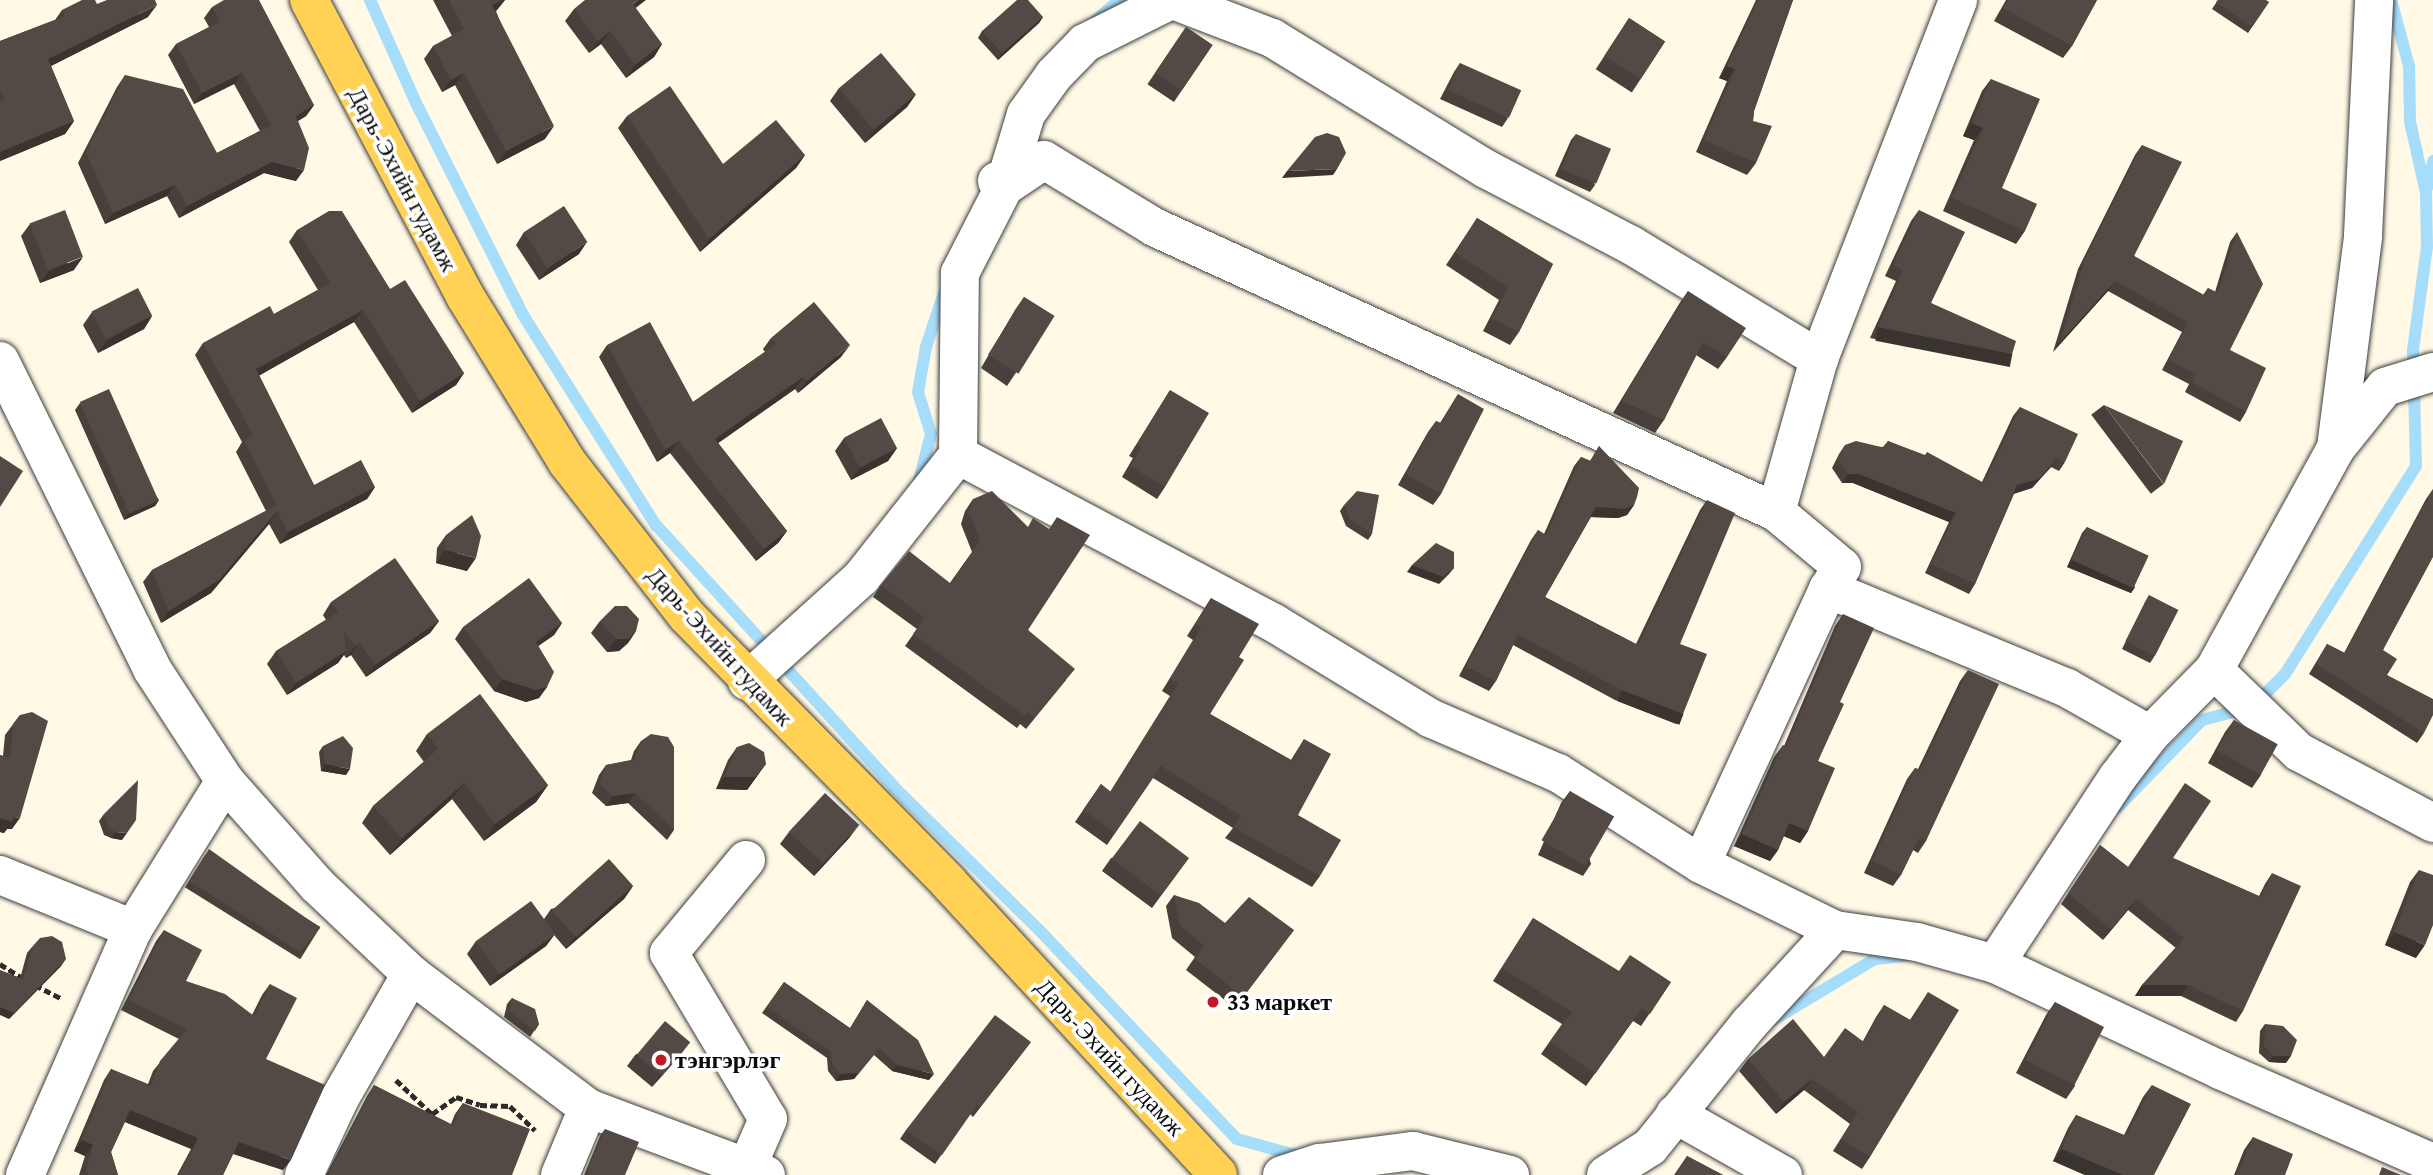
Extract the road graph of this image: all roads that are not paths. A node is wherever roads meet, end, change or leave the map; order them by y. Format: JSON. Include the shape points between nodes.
{"nodes":[{"id":1,"x":309,"y":0,"type":"edge"},
{"id":2,"x":1172,"y":0,"type":"edge"},
{"id":3,"x":1958,"y":0,"type":"edge"},
{"id":4,"x":2374,"y":0,"type":"edge"},
{"id":5,"x":998,"y":182,"type":"junction"},
{"id":6,"x":1819,"y":359,"type":"junction"},
{"id":7,"x":0,"y":361,"type":"edge"},
{"id":8,"x":2433,"y":372,"type":"edge"},
{"id":9,"x":2336,"y":448,"type":"junction"},
{"id":10,"x":958,"y":455,"type":"junction"},
{"id":11,"x":1776,"y":512,"type":"junction"},
{"id":12,"x":1828,"y":589,"type":"junction"},
{"id":13,"x":2214,"y":670,"type":"junction"},
{"id":14,"x":747,"y":681,"type":"junction"},
{"id":15,"x":2150,"y":735,"type":"junction"},
{"id":16,"x":225,"y":781,"type":"junction"},
{"id":17,"x":2433,"y":823,"type":"edge"},
{"id":18,"x":746,"y":860,"type":"dead end"},
{"id":19,"x":1700,"y":863,"type":"junction"},
{"id":20,"x":0,"y":875,"type":"edge"},
{"id":21,"x":133,"y":929,"type":"junction"},
{"id":22,"x":1835,"y":930,"type":"junction"},
{"id":23,"x":1995,"y":964,"type":"junction"},
{"id":24,"x":411,"y":974,"type":"junction"},
{"id":25,"x":589,"y":1108,"type":"junction"},
{"id":26,"x":1675,"y":1114,"type":"junction"},
{"id":27,"x":2433,"y":1163,"type":"edge"},
{"id":28,"x":757,"y":1170,"type":"edge"},
{"id":29,"x":25,"y":1175,"type":"edge"},
{"id":30,"x":304,"y":1175,"type":"edge"},
{"id":31,"x":561,"y":1175,"type":"edge"},
{"id":32,"x":1218,"y":1175,"type":"edge"},
{"id":33,"x":1282,"y":1175,"type":"edge"},
{"id":34,"x":1510,"y":1175,"type":"edge"},
{"id":35,"x":1606,"y":1175,"type":"edge"},
{"id":36,"x":1783,"y":1175,"type":"edge"}],
"edges":[{"from":1,"to":14,"type":"main road","name":"Дарь-Эхийн гудамж","via":[[465,296],[567,462],[687,616]]},
{"from":2,"to":5,"type":"street","via":[[1085,43],[1054,75],[1026,114]]},
{"from":2,"to":6,"type":"street","via":[[1272,38],[1486,169],[1631,245]]},
{"from":3,"to":6,"type":"street"},
{"from":4,"to":9,"type":"street","via":[[2363,236]]},
{"from":5,"to":10,"type":"street","via":[[960,273]]},
{"from":5,"to":11,"type":"street","via":[[1044,160],[1154,227]]},
{"from":6,"to":11,"type":"street"},
{"from":7,"to":16,"type":"street","via":[[152,669]]},
{"from":8,"to":9,"type":"street","via":[[2385,387]]},
{"from":9,"to":13,"type":"street"},
{"from":10,"to":14,"type":"street","via":[[861,578]]},
{"from":10,"to":19,"type":"street","via":[[1274,623],[1430,718],[1558,773]]},
{"from":11,"to":12,"type":"street","via":[[1842,567]]},
{"from":12,"to":15,"type":"street","via":[[2067,688]]},
{"from":12,"to":19,"type":"street"},
{"from":13,"to":15,"type":"street"},
{"from":13,"to":17,"type":"street","via":[[2299,752]]},
{"from":14,"to":32,"type":"main road","name":"Дарь-Эхийн гудамж","via":[[947,881]]},
{"from":15,"to":23,"type":"street"},
{"from":16,"to":21,"type":"street"},
{"from":16,"to":24,"type":"street","via":[[317,885]]},
{"from":18,"to":28,"type":"street","via":[[669,953],[768,1119]]},
{"from":19,"to":22,"type":"street"},
{"from":20,"to":21,"type":"street"},
{"from":21,"to":29,"type":"street"},
{"from":22,"to":23,"type":"street","via":[[1917,942]]},
{"from":22,"to":26,"type":"street"},
{"from":23,"to":27,"type":"street"},
{"from":24,"to":25,"type":"street"},
{"from":24,"to":30,"type":"street"},
{"from":25,"to":28,"type":"street"},
{"from":25,"to":31,"type":"street"},
{"from":26,"to":35,"type":"street","via":[[1650,1147]]},
{"from":26,"to":36,"type":"street"},
{"from":33,"to":34,"type":"street","via":[[1320,1163],[1413,1151]]}]}
